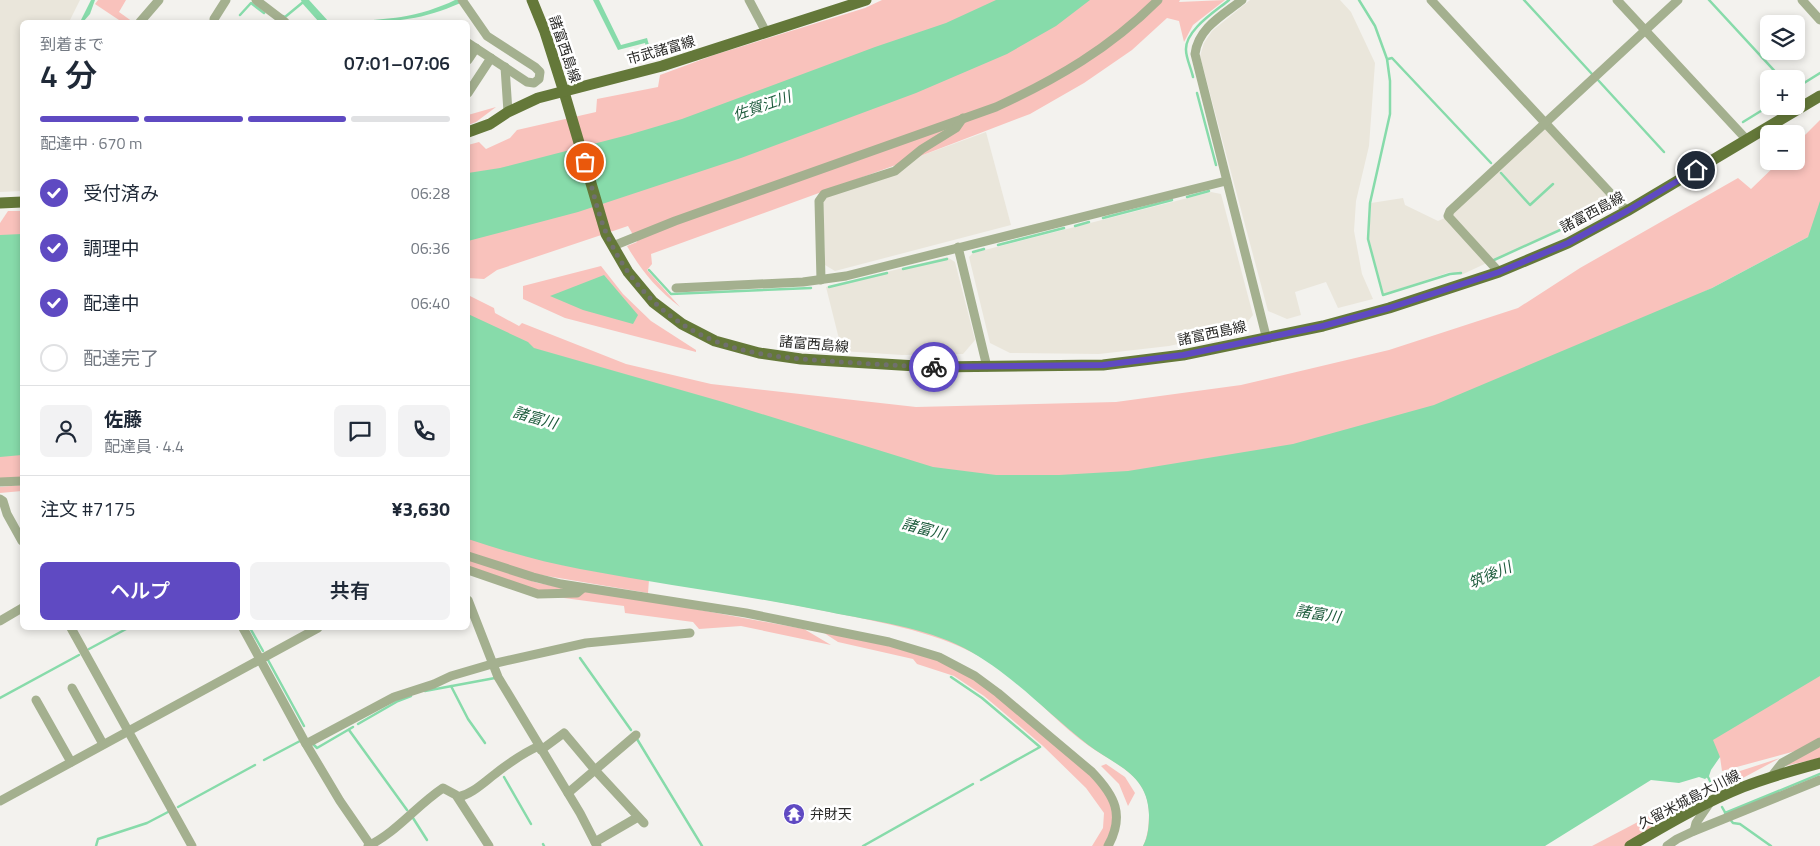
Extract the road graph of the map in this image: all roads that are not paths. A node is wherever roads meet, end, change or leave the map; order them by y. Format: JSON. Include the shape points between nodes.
{"nodes":[{"id":1,"x":159,"y":0,"type":"edge"},
{"id":2,"x":226,"y":0,"type":"edge"},
{"id":3,"x":256,"y":0,"type":"edge"},
{"id":4,"x":532,"y":0,"type":"edge"},
{"id":5,"x":749,"y":0,"type":"edge"},
{"id":6,"x":866,"y":0,"type":"edge"},
{"id":7,"x":1158,"y":0,"type":"edge"},
{"id":8,"x":1242,"y":0,"type":"edge"},
{"id":9,"x":1432,"y":0,"type":"edge"},
{"id":10,"x":1617,"y":0,"type":"edge"},
{"id":11,"x":1678,"y":0,"type":"edge"},
{"id":12,"x":1802,"y":0,"type":"edge"},
{"id":13,"x":463,"y":2,"type":"edge"},
{"id":14,"x":214,"y":19,"type":"dead end"},
{"id":15,"x":142,"y":20,"type":"edge"},
{"id":16,"x":282,"y":20,"type":"edge"},
{"id":17,"x":1820,"y":20,"type":"edge"},
{"id":18,"x":1644,"y":30,"type":"junction"},
{"id":19,"x":766,"y":32,"type":"junction"},
{"id":20,"x":472,"y":46,"type":"edge"},
{"id":21,"x":491,"y":58,"type":"junction"},
{"id":22,"x":505,"y":67,"type":"junction"},
{"id":23,"x":470,"y":90,"type":"edge"},
{"id":24,"x":564,"y":92,"type":"junction"},
{"id":25,"x":1820,"y":96,"type":"edge"},
{"id":26,"x":508,"y":112,"type":"junction"},
{"id":27,"x":963,"y":118,"type":"junction"},
{"id":28,"x":1546,"y":122,"type":"junction"},
{"id":29,"x":470,"y":131,"type":"edge"},
{"id":30,"x":1747,"y":140,"type":"junction"},
{"id":31,"x":1226,"y":181,"type":"junction"},
{"id":32,"x":20,"y":202,"type":"edge"},
{"id":33,"x":0,"y":204,"type":"edge"},
{"id":34,"x":1627,"y":211,"type":"junction"},
{"id":35,"x":613,"y":246,"type":"junction"},
{"id":36,"x":958,"y":247,"type":"junction"},
{"id":37,"x":1499,"y":272,"type":"junction"},
{"id":38,"x":821,"y":280,"type":"junction"},
{"id":39,"x":676,"y":288,"type":"dead end"},
{"id":40,"x":1266,"y":336,"type":"junction"},
{"id":41,"x":988,"y":367,"type":"junction"},
{"id":42,"x":20,"y":481,"type":"edge"},
{"id":43,"x":0,"y":482,"type":"edge"},
{"id":44,"x":1,"y":500,"type":"edge"},
{"id":45,"x":20,"y":537,"type":"edge"},
{"id":46,"x":470,"y":557,"type":"edge"},
{"id":47,"x":470,"y":571,"type":"edge"},
{"id":48,"x":583,"y":588,"type":"junction"},
{"id":49,"x":20,"y":609,"type":"edge"},
{"id":50,"x":470,"y":609,"type":"edge"},
{"id":51,"x":0,"y":621,"type":"edge"},
{"id":52,"x":72,"y":630,"type":"edge"},
{"id":53,"x":244,"y":630,"type":"edge"},
{"id":54,"x":314,"y":630,"type":"edge"},
{"id":55,"x":690,"y":633,"type":"dead end"},
{"id":56,"x":260,"y":658,"type":"junction"},
{"id":57,"x":492,"y":664,"type":"junction"},
{"id":58,"x":72,"y":688,"type":"dead end"},
{"id":59,"x":36,"y":700,"type":"dead end"},
{"id":60,"x":128,"y":730,"type":"junction"},
{"id":61,"x":636,"y":736,"type":"dead end"},
{"id":62,"x":1820,"y":742,"type":"edge"},
{"id":63,"x":103,"y":744,"type":"junction"},
{"id":64,"x":306,"y":744,"type":"junction"},
{"id":65,"x":540,"y":748,"type":"junction"},
{"id":66,"x":71,"y":762,"type":"junction"},
{"id":67,"x":1820,"y":763,"type":"edge"},
{"id":68,"x":595,"y":770,"type":"junction"},
{"id":69,"x":1771,"y":777,"type":"junction"},
{"id":70,"x":1820,"y":780,"type":"edge"},
{"id":71,"x":568,"y":793,"type":"junction"},
{"id":72,"x":458,"y":798,"type":"junction"},
{"id":73,"x":0,"y":801,"type":"edge"},
{"id":74,"x":1711,"y":801,"type":"junction"},
{"id":75,"x":1694,"y":831,"type":"junction"},
{"id":76,"x":596,"y":844,"type":"edge"},
{"id":77,"x":192,"y":846,"type":"edge"},
{"id":78,"x":370,"y":846,"type":"edge"},
{"id":79,"x":489,"y":846,"type":"edge"},
{"id":80,"x":1108,"y":846,"type":"edge"},
{"id":81,"x":1630,"y":846,"type":"edge"},
{"id":82,"x":1668,"y":846,"type":"edge"}],
"edges":[{"from":1,"to":15,"type":"street"},
{"from":2,"to":14,"type":"street"},
{"from":3,"to":16,"type":"street"},
{"from":4,"to":24,"type":"main road","name":"諸富西島線"},
{"from":5,"to":19,"type":"street"},
{"from":6,"to":19,"type":"main road","name":"市武諸富線"},
{"from":7,"to":27,"type":"street","via":[[1117,38],[1079,64],[1036,89]]},
{"from":8,"to":31,"type":"street","via":[[1206,28],[1199,37],[1195,54]]},
{"from":9,"to":28,"type":"street"},
{"from":10,"to":18,"type":"street"},
{"from":11,"to":18,"type":"street"},
{"from":12,"to":17,"type":"street"},
{"from":13,"to":22,"type":"street","via":[[487,36],[535,67],[540,72],[539,80],[526,82]]},
{"from":18,"to":28,"type":"street"},
{"from":18,"to":30,"type":"street"},
{"from":19,"to":24,"type":"main road","name":"市武諸富線","via":[[662,66]]},
{"from":20,"to":21,"type":"street"},
{"from":21,"to":22,"type":"street"},
{"from":21,"to":23,"type":"street"},
{"from":22,"to":26,"type":"street"},
{"from":24,"to":26,"type":"main road","name":"市武諸富線","via":[[538,98]]},
{"from":24,"to":35,"type":"main road","name":"諸富西島線","via":[[606,234]]},
{"from":25,"to":30,"type":"main road","name":"諸富西島線"},
{"from":26,"to":29,"type":"main road","name":"市武諸富線","via":[[490,124]]},
{"from":27,"to":35,"type":"street"},
{"from":27,"to":38,"type":"street","via":[[956,128],[895,171],[824,194],[819,201]]},
{"from":28,"to":34,"type":"street"},
{"from":28,"to":37,"type":"street","via":[[1448,214]]},
{"from":30,"to":34,"type":"main road","name":"諸富西島線"},
{"from":31,"to":36,"type":"street"},
{"from":31,"to":40,"type":"street"},
{"from":32,"to":33,"type":"main road"},
{"from":34,"to":37,"type":"main road","name":"諸富西島線","via":[[1568,243]]},
{"from":35,"to":41,"type":"main road","name":"諸富西島線","via":[[628,272],[653,302],[682,324],[716,341],[759,353],[801,359]]},
{"from":36,"to":38,"type":"street"},
{"from":36,"to":41,"type":"street"},
{"from":37,"to":40,"type":"main road","name":"諸富西島線","via":[[1389,308],[1323,326]]},
{"from":38,"to":39,"type":"street"},
{"from":40,"to":41,"type":"main road","name":"諸富西島線","via":[[1183,355],[1103,365]]},
{"from":42,"to":43,"type":"street"},
{"from":44,"to":45,"type":"street"},
{"from":46,"to":48,"type":"street","via":[[533,577]]},
{"from":47,"to":48,"type":"street","via":[[538,594],[577,592]]},
{"from":48,"to":80,"type":"street","via":[[661,598],[809,625],[920,650],[956,665],[998,693],[1103,784],[1117,812],[1115,830]]},
{"from":49,"to":51,"type":"street"},
{"from":50,"to":57,"type":"street"},
{"from":52,"to":60,"type":"street"},
{"from":53,"to":56,"type":"street"},
{"from":54,"to":56,"type":"street"},
{"from":55,"to":57,"type":"street","via":[[586,643]]},
{"from":56,"to":60,"type":"street"},
{"from":56,"to":64,"type":"street"},
{"from":57,"to":64,"type":"street","via":[[394,697]]},
{"from":57,"to":65,"type":"street"},
{"from":58,"to":63,"type":"street"},
{"from":59,"to":66,"type":"street"},
{"from":60,"to":63,"type":"street"},
{"from":60,"to":77,"type":"street"},
{"from":61,"to":68,"type":"street"},
{"from":62,"to":69,"type":"street","via":[[1782,763]]},
{"from":63,"to":66,"type":"street"},
{"from":64,"to":78,"type":"street"},
{"from":65,"to":68,"type":"street","via":[[564,733]]},
{"from":65,"to":71,"type":"street"},
{"from":65,"to":72,"type":"street","via":[[528,751],[468,795]]},
{"from":66,"to":73,"type":"street"},
{"from":67,"to":69,"type":"main road","name":"久留米城島大川線"},
{"from":68,"to":71,"type":"street"},
{"from":68,"to":76,"type":"street","via":[[641,820]]},
{"from":69,"to":74,"type":"main road","name":"久留米城島大川線"},
{"from":70,"to":75,"type":"street"},
{"from":71,"to":76,"type":"street"},
{"from":72,"to":78,"type":"street","via":[[443,788],[402,824]]},
{"from":72,"to":79,"type":"street"},
{"from":74,"to":75,"type":"street"},
{"from":74,"to":81,"type":"main road","name":"久留米城島大川線"},
{"from":75,"to":82,"type":"street"}]}
